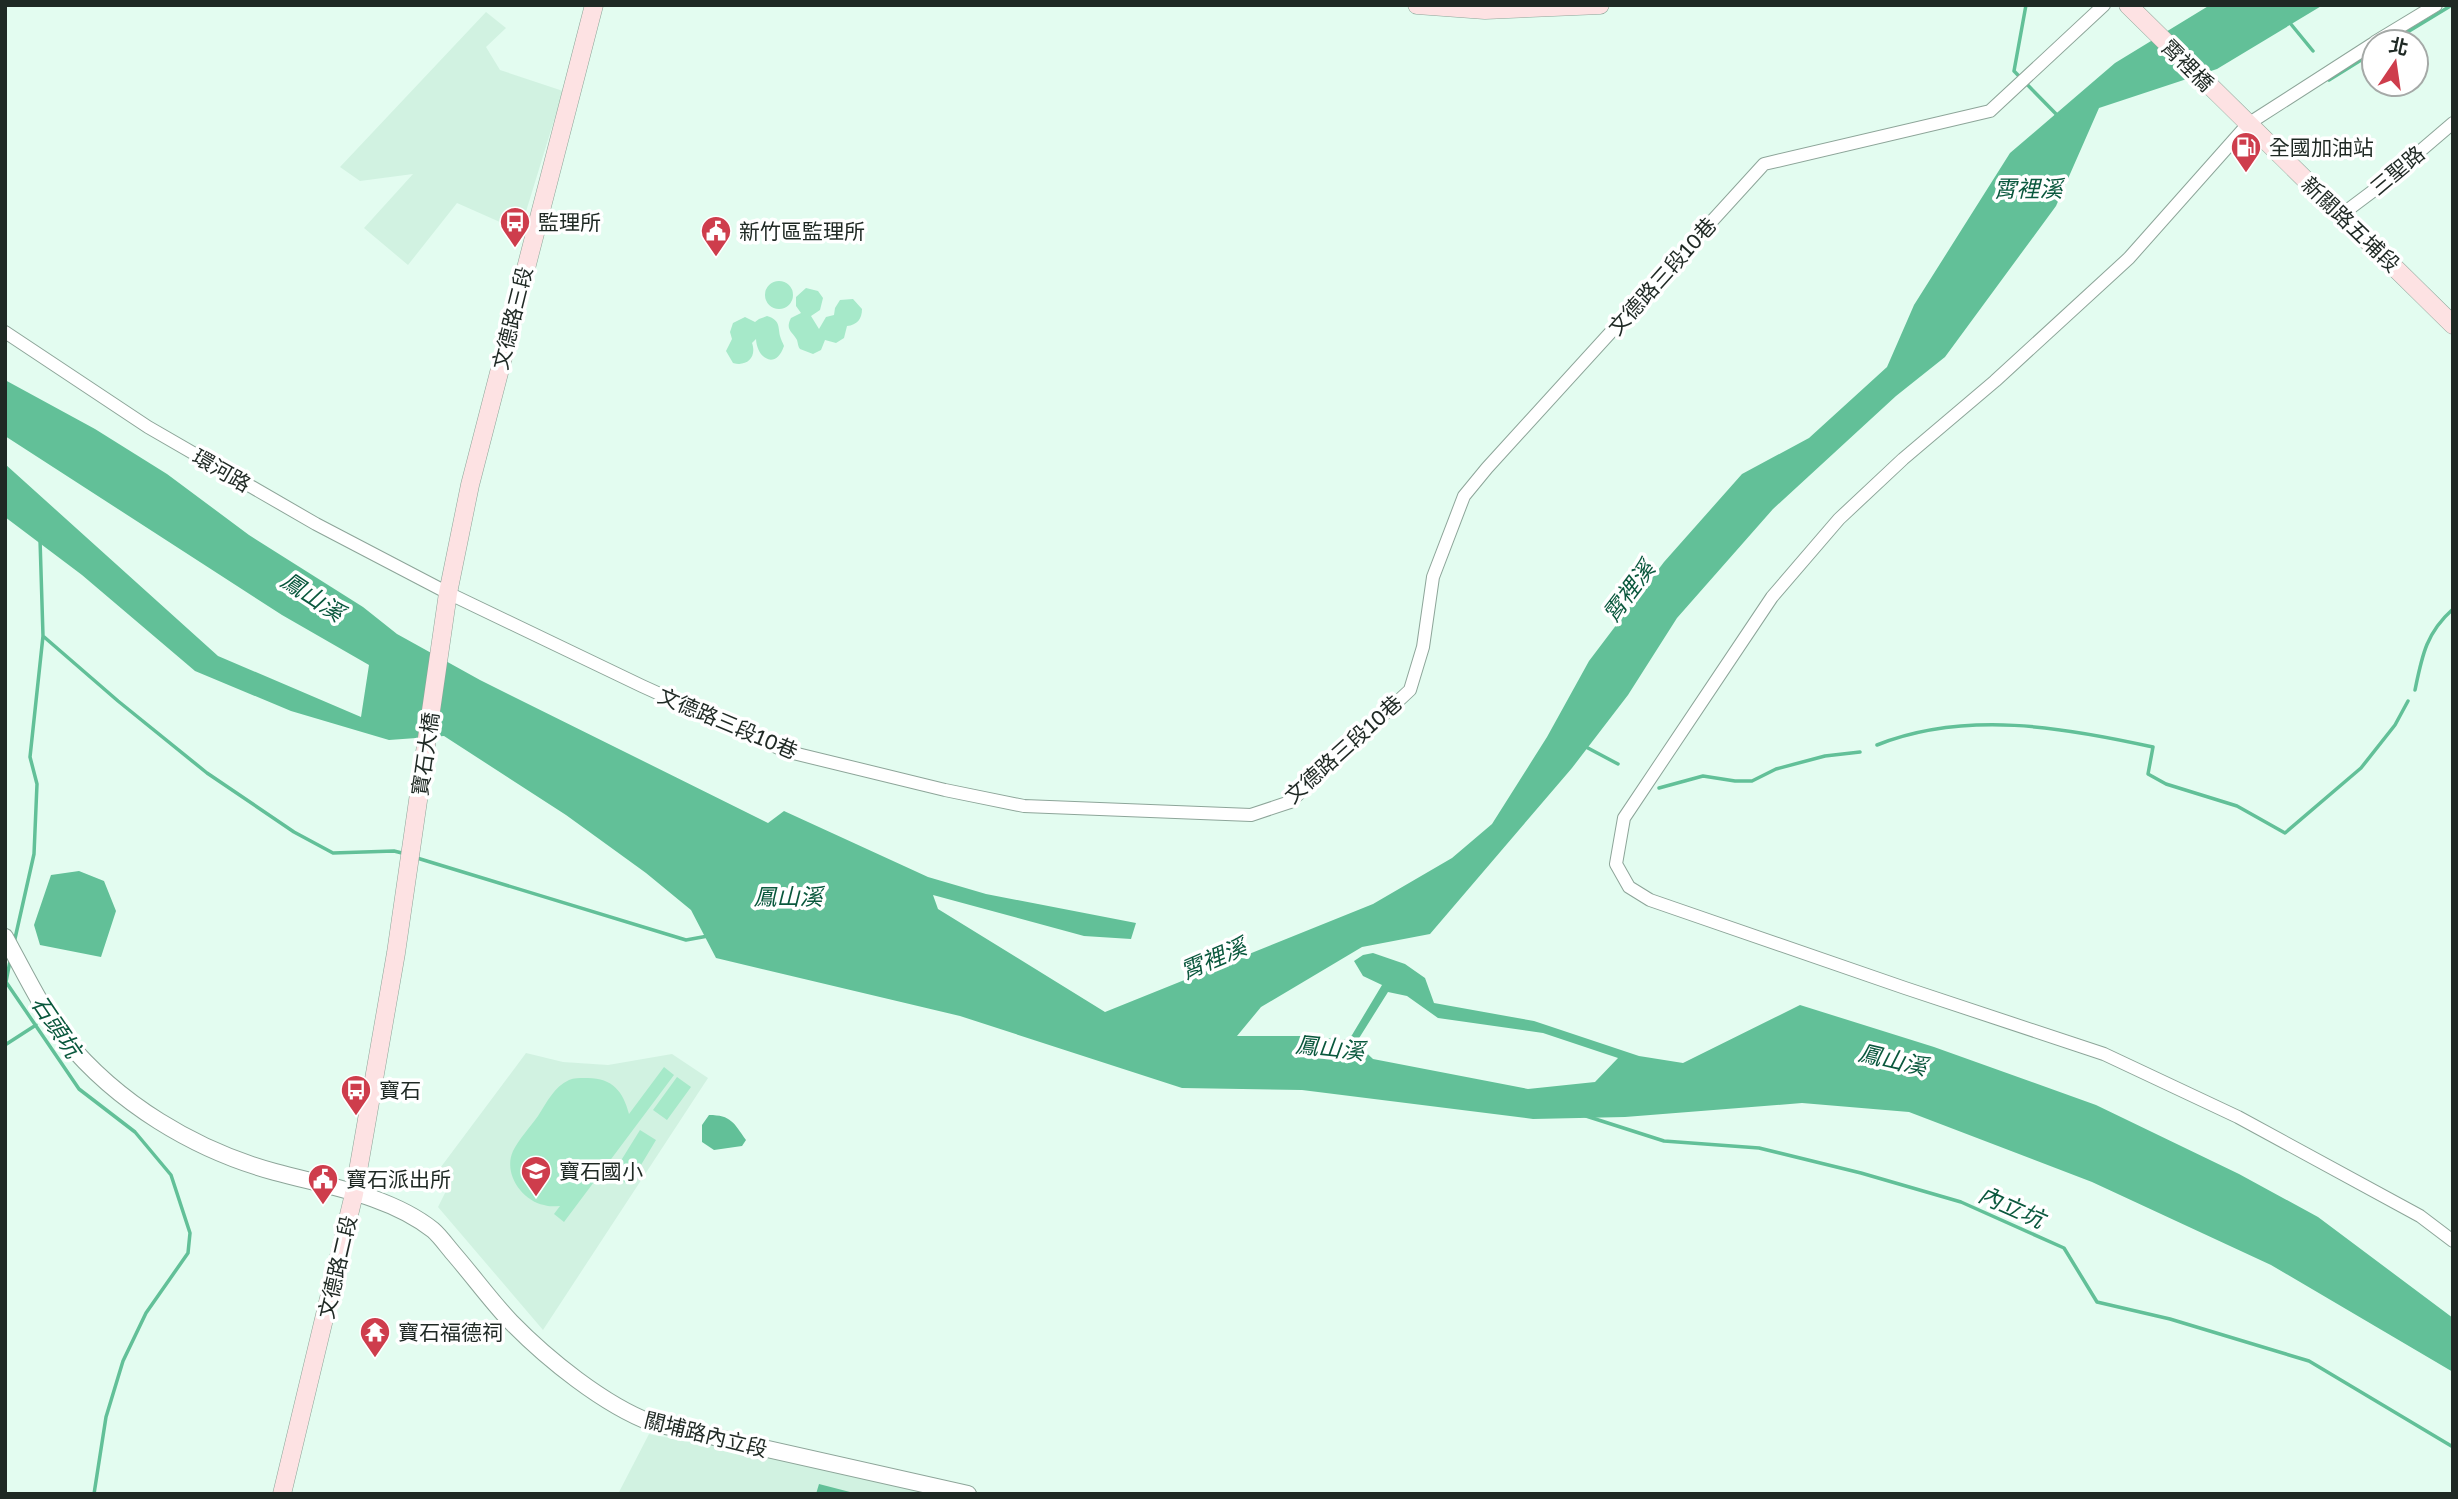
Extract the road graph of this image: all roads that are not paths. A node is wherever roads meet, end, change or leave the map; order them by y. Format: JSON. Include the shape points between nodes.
{"nodes":[{"id":1,"x":594,"y":5,"type":"edge"},
{"id":2,"x":1417,"y":5,"type":"edge"},
{"id":3,"x":1600,"y":5,"type":"edge"},
{"id":4,"x":2104,"y":5,"type":"edge"},
{"id":5,"x":2128,"y":5,"type":"edge"},
{"id":6,"x":2436,"y":5,"type":"edge"},
{"id":7,"x":2397,"y":28,"type":"edge"},
{"id":8,"x":2360,"y":51,"type":"edge"},
{"id":9,"x":2453,"y":123,"type":"edge"},
{"id":10,"x":2248,"y":124,"type":"junction"},
{"id":11,"x":2341,"y":215,"type":"junction"},
{"id":12,"x":2453,"y":325,"type":"edge"},
{"id":13,"x":5,"y":332,"type":"edge"},
{"id":14,"x":449,"y":593,"type":"junction"},
{"id":15,"x":401,"y":914,"type":"joint"},
{"id":16,"x":5,"y":937,"type":"edge"},
{"id":17,"x":354,"y":1194,"type":"junction"},
{"id":18,"x":2453,"y":1241,"type":"edge"},
{"id":19,"x":282,"y":1494,"type":"edge"},
{"id":20,"x":968,"y":1494,"type":"edge"}],
"edges":[{"from":1,"to":14,"type":"main road","name":"文德路三段","via":[[470,485]]},
{"from":2,"to":3,"type":"main road","via":[[1485,10]]},
{"from":4,"to":14,"type":"street","name":"文德路三段10巷","via":[[1990,111],[1764,163],[1464,496],[1433,578],[1423,647],[1409,690],[1290,802],[1251,815],[1024,806],[785,751]]},
{"from":5,"to":10,"type":"main road","name":"霄裡橋"},
{"from":6,"to":7,"type":"street"},
{"from":8,"to":10,"type":"street"},
{"from":9,"to":11,"type":"street","name":"三聖路"},
{"from":10,"to":11,"type":"main road","name":"新關路五埔段"},
{"from":10,"to":18,"type":"street","via":[[2129,258],[1903,458],[1839,519],[1772,597],[1624,818],[1616,864],[1629,887],[1650,900],[2104,1054],[2238,1117],[2420,1216]]},
{"from":11,"to":12,"type":"main road","name":"新關路五埔段"},
{"from":13,"to":14,"type":"street","name":"環河路","via":[[148,427],[316,524]]},
{"from":14,"to":15,"type":"main road","name":"寶石大橋"},
{"from":15,"to":17,"type":"main road","name":"文德路二段"},
{"from":16,"to":17,"type":"street","name":"關埔路內立段","via":[[62,1035],[118,1092],[186,1138],[230,1158]]},
{"from":17,"to":19,"type":"main road","name":"文德路二段"},
{"from":17,"to":20,"type":"street","name":"關埔路內立段","via":[[389,1206],[433,1230],[511,1322],[630,1415]]}]}
